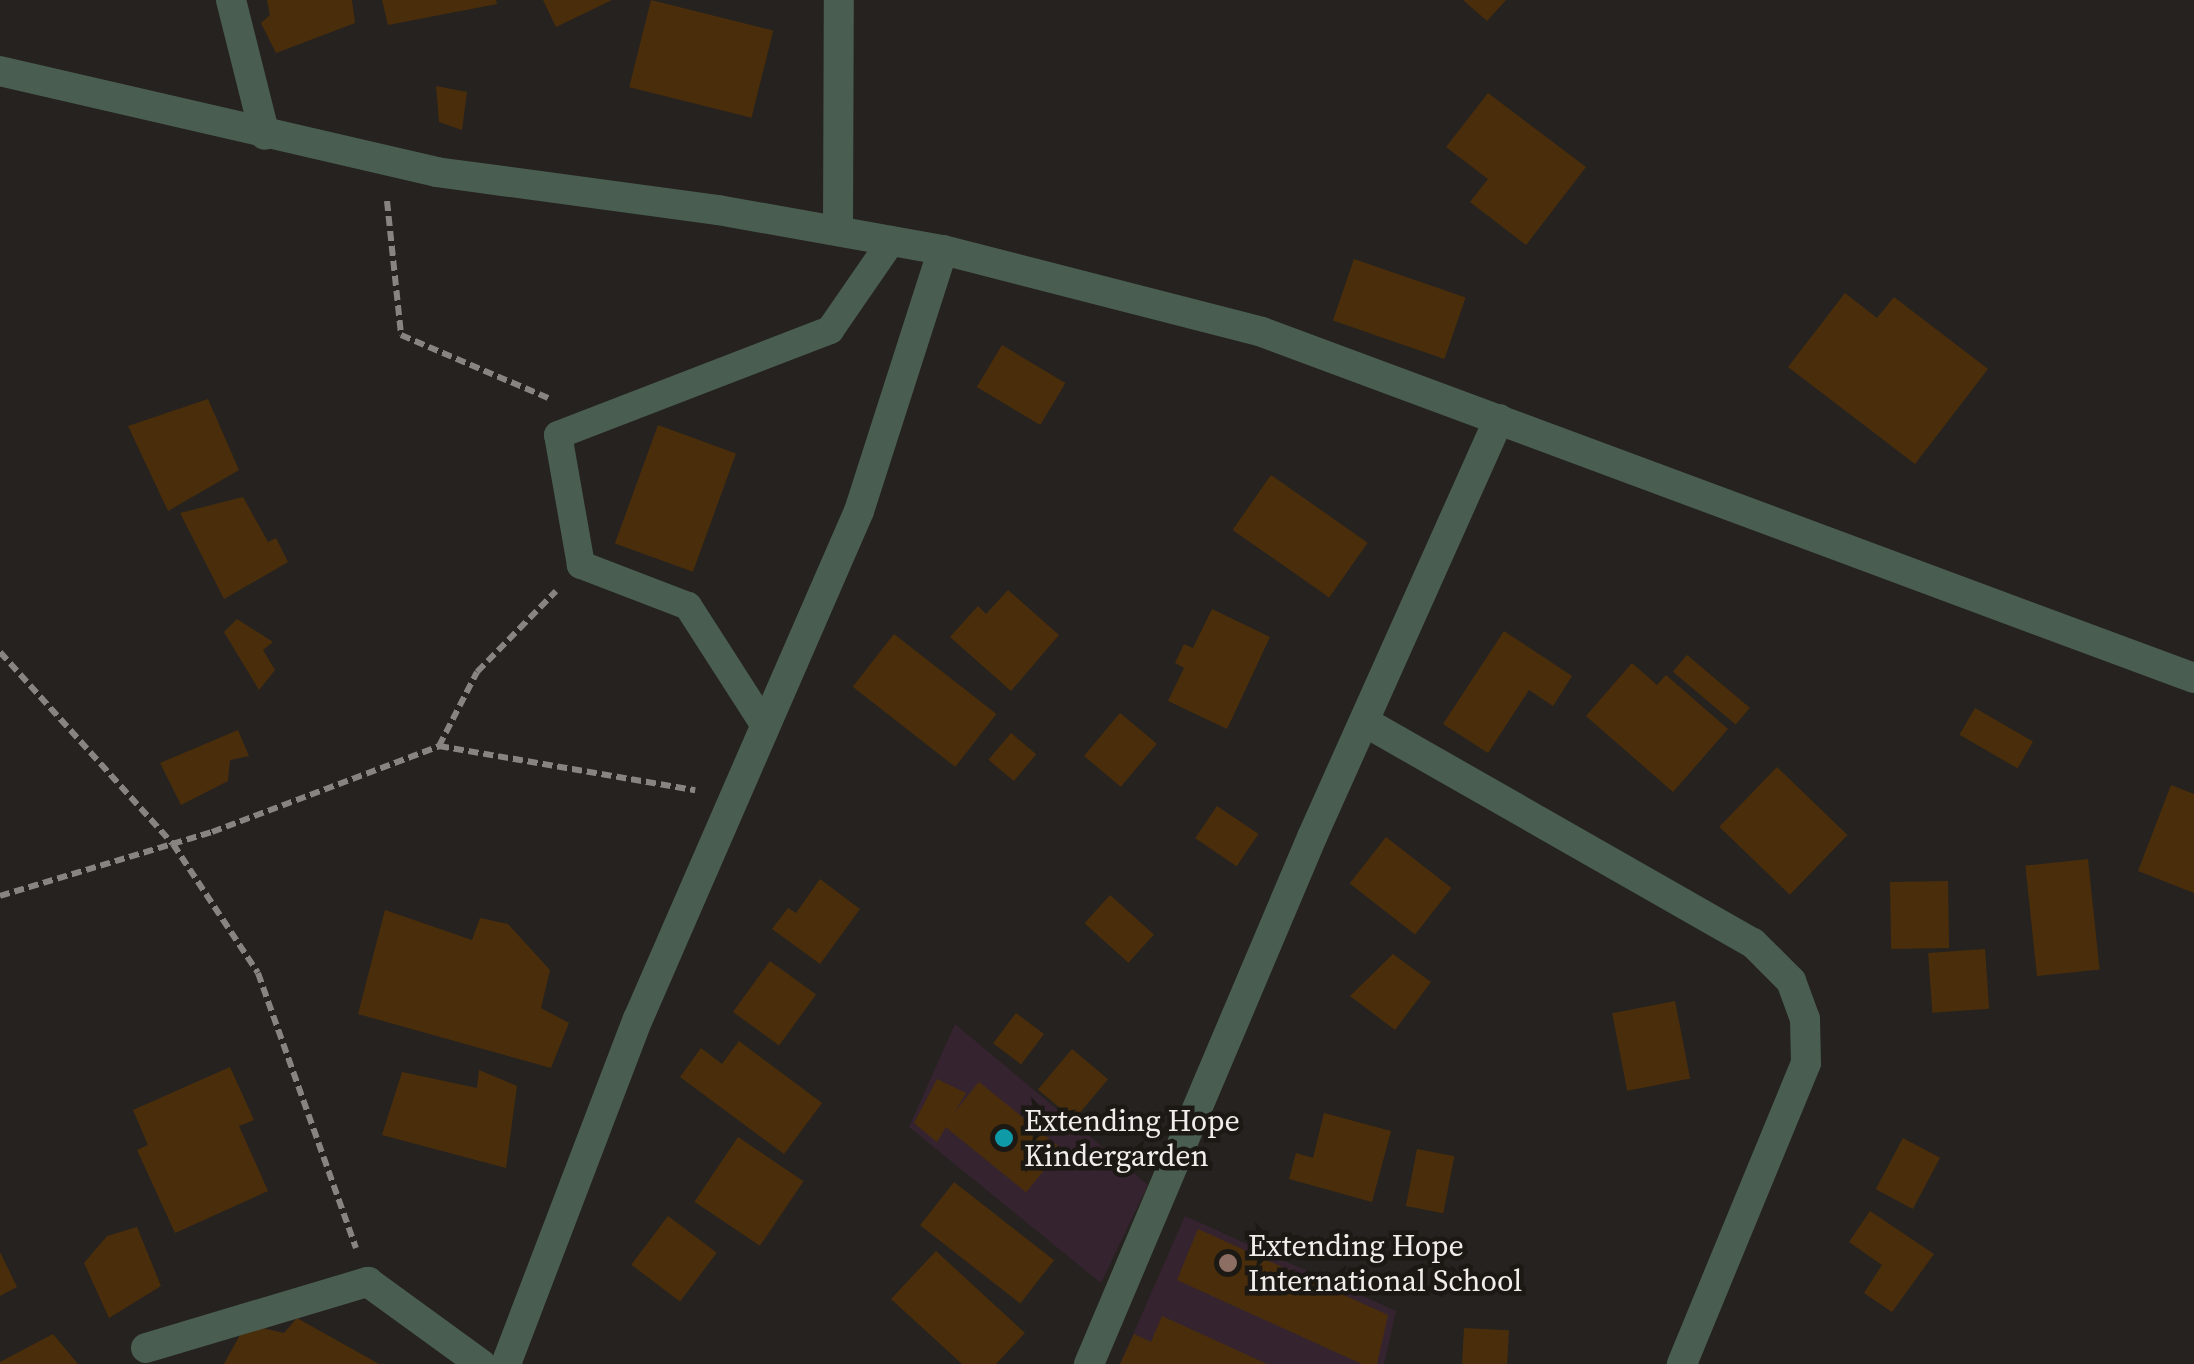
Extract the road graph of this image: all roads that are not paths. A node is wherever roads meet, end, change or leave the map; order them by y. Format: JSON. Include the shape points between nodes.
{"nodes":[{"id":1,"x":231,"y":0,"type":"edge"},
{"id":2,"x":839,"y":0,"type":"edge"},
{"id":3,"x":0,"y":71,"type":"edge"},
{"id":4,"x":265,"y":135,"type":"junction"},
{"id":5,"x":838,"y":231,"type":"junction"},
{"id":6,"x":892,"y":240,"type":"junction"},
{"id":7,"x":943,"y":250,"type":"junction"},
{"id":8,"x":1499,"y":420,"type":"junction"},
{"id":9,"x":2194,"y":678,"type":"edge"},
{"id":10,"x":1365,"y":722,"type":"junction"},
{"id":11,"x":765,"y":726,"type":"junction"},
{"id":12,"x":146,"y":1348,"type":"dead end"},
{"id":13,"x":481,"y":1364,"type":"edge"},
{"id":14,"x":506,"y":1364,"type":"edge"},
{"id":15,"x":1089,"y":1364,"type":"edge"},
{"id":16,"x":1682,"y":1364,"type":"edge"}],
"edges":[{"from":1,"to":4,"type":"street"},
{"from":2,"to":5,"type":"street"},
{"from":3,"to":4,"type":"street"},
{"from":4,"to":5,"type":"street","via":[[383,160]]},
{"from":5,"to":6,"type":"street"},
{"from":6,"to":7,"type":"street"},
{"from":6,"to":11,"type":"lane","via":[[830,330],[558,435],[581,565],[688,606]]},
{"from":7,"to":8,"type":"street","via":[[1262,332]]},
{"from":7,"to":11,"type":"street","via":[[859,510]]},
{"from":8,"to":9,"type":"street"},
{"from":8,"to":10,"type":"street"},
{"from":10,"to":15,"type":"street"},
{"from":10,"to":16,"type":"street","via":[[1753,943],[1791,981],[1805,1019],[1806,1064]]},
{"from":11,"to":14,"type":"street","via":[[638,1019]]},
{"from":12,"to":13,"type":"street","via":[[368,1282]]}]}
